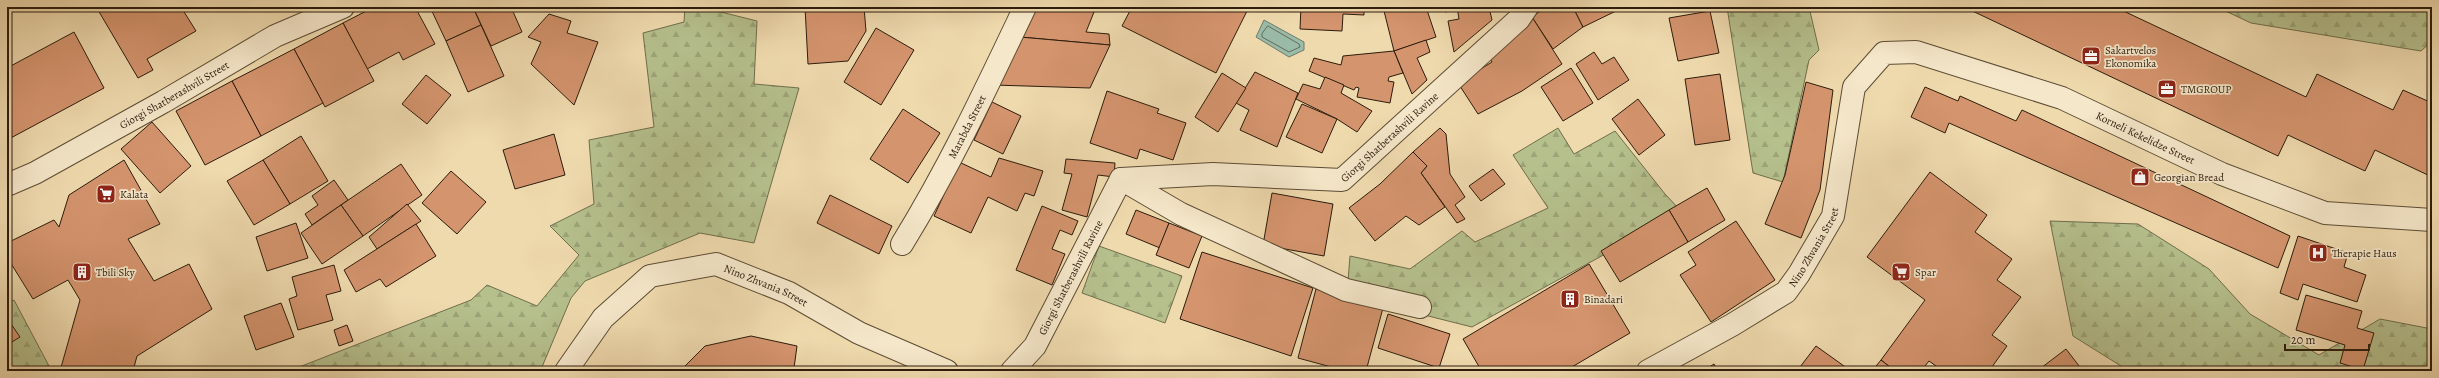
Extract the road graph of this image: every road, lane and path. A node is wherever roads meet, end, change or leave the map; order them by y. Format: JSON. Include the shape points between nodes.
{"nodes":[{"id":1,"x":343,"y":7,"type":"edge"},
{"id":2,"x":1025,"y":7,"type":"edge"},
{"id":3,"x":1526,"y":7,"type":"edge"},
{"id":4,"x":1884,"y":53,"type":"joint"},
{"id":5,"x":1121,"y":180,"type":"junction"},
{"id":6,"x":7,"y":185,"type":"edge"},
{"id":7,"x":2432,"y":220,"type":"edge"},
{"id":8,"x":902,"y":244,"type":"dead end"},
{"id":9,"x":1420,"y":308,"type":"dead end"},
{"id":10,"x":566,"y":371,"type":"edge"},
{"id":11,"x":947,"y":371,"type":"edge"},
{"id":12,"x":1012,"y":371,"type":"edge"},
{"id":13,"x":1648,"y":371,"type":"edge"}],
"edges":[{"from":1,"to":6,"type":"street","name":"Giorgi Shatberashvili Street","via":[[275,36],[163,102],[35,173]]},
{"from":2,"to":8,"type":"street","name":"Marabda Street","via":[[939,184]]},
{"from":3,"to":5,"type":"street","name":"Giorgi Shatberashvili Ravine","via":[[1519,19],[1342,180],[1213,174]]},
{"from":4,"to":7,"type":"street","name":"Korneli Kekelidze Street","via":[[1916,52],[2062,98],[2222,174],[2325,213]]},
{"from":4,"to":13,"type":"street","name":"Nino Zhvania Street","via":[[1854,87],[1832,216],[1786,292]]},
{"from":5,"to":9,"type":"street","via":[[1181,214],[1346,290]]},
{"from":5,"to":12,"type":"street","name":"Giorgi Shatberashvili Ravine","via":[[1035,346]]},
{"from":10,"to":11,"type":"street","name":"Nino Zhvania Street","via":[[603,318],[650,276],[716,264],[789,293],[859,333]]}]}
